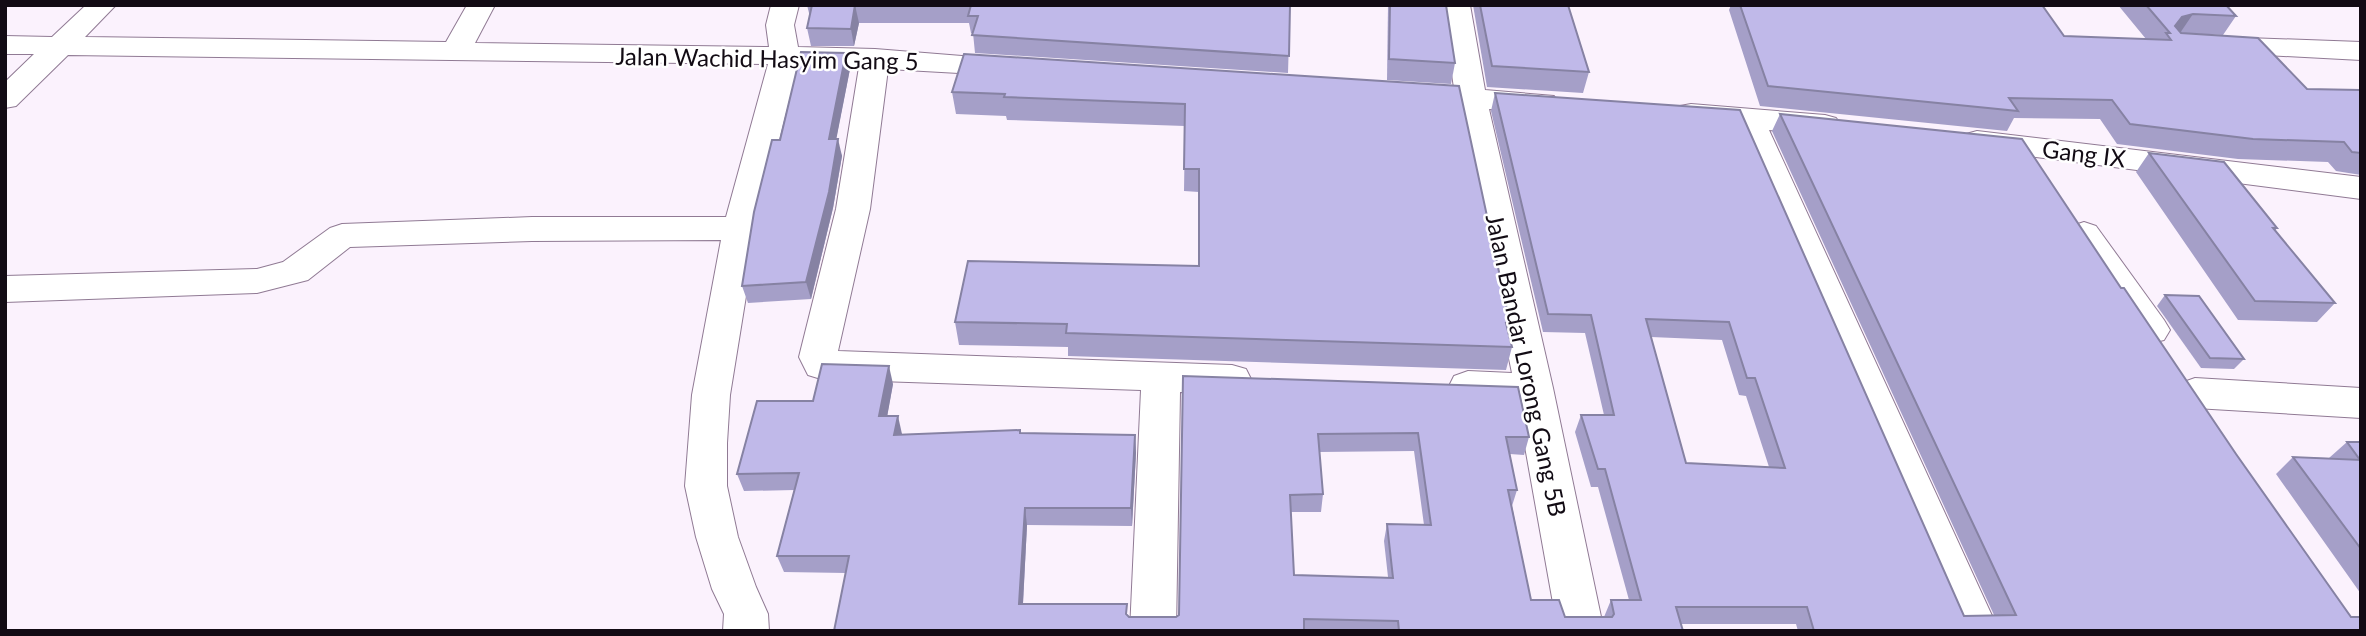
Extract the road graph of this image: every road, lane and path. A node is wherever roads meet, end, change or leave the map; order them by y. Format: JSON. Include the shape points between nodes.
{"nodes":[{"id":1,"x":102,"y":5,"type":"edge"},
{"id":2,"x":481,"y":5,"type":"edge"},
{"id":3,"x":785,"y":5,"type":"edge"},
{"id":4,"x":1456,"y":5,"type":"edge"},
{"id":5,"x":5,"y":45,"type":"edge"},
{"id":6,"x":2194,"y":45,"type":"edge"},
{"id":7,"x":61,"y":46,"type":"junction"},
{"id":8,"x":2361,"y":51,"type":"edge"},
{"id":9,"x":455,"y":52,"type":"junction"},
{"id":10,"x":785,"y":56,"type":"junction"},
{"id":11,"x":875,"y":58,"type":"junction"},
{"id":12,"x":1035,"y":69,"type":"edge"},
{"id":13,"x":1390,"y":93,"type":"edge"},
{"id":14,"x":1471,"y":99,"type":"junction"},
{"id":15,"x":5,"y":100,"type":"edge"},
{"id":16,"x":1574,"y":105,"type":"edge"},
{"id":17,"x":1667,"y":111,"type":"edge"},
{"id":18,"x":1747,"y":116,"type":"junction"},
{"id":19,"x":1857,"y":128,"type":"edge"},
{"id":20,"x":1953,"y":138,"type":"edge"},
{"id":21,"x":2023,"y":145,"type":"junction"},
{"id":22,"x":2046,"y":179,"type":"edge"},
{"id":23,"x":2361,"y":188,"type":"edge"},
{"id":24,"x":2070,"y":213,"type":"edge"},
{"id":25,"x":740,"y":228,"type":"junction"},
{"id":26,"x":5,"y":289,"type":"edge"},
{"id":27,"x":2181,"y":375,"type":"junction"},
{"id":28,"x":1161,"y":377,"type":"junction"},
{"id":29,"x":1272,"y":380,"type":"edge"},
{"id":30,"x":1437,"y":385,"type":"edge"},
{"id":31,"x":1534,"y":387,"type":"junction"},
{"id":32,"x":2361,"y":403,"type":"edge"},
{"id":33,"x":2218,"y":427,"type":"edge"},
{"id":34,"x":746,"y":631,"type":"edge"},
{"id":35,"x":1153,"y":631,"type":"edge"},
{"id":36,"x":1581,"y":631,"type":"edge"},
{"id":37,"x":1976,"y":631,"type":"edge"}],
"edges":[{"from":1,"to":7,"type":"street"},
{"from":2,"to":9,"type":"street"},
{"from":3,"to":10,"type":"street","via":[[780,25]]},
{"from":4,"to":14,"type":"street","name":"Jalan Bandar Lorong Gang 5B"},
{"from":5,"to":7,"type":"street"},
{"from":6,"to":8,"type":"street"},
{"from":7,"to":9,"type":"street","name":"Jalan Wachid Hasyim Gang 5"},
{"from":7,"to":15,"type":"street"},
{"from":9,"to":10,"type":"street","name":"Jalan Wachid Hasyim Gang 5"},
{"from":10,"to":11,"type":"street","name":"Jalan Wachid Hasyim Gang 5"},
{"from":10,"to":25,"type":"street"},
{"from":11,"to":12,"type":"street","name":"Jalan Wachid Hasyim Gang 5"},
{"from":11,"to":28,"type":"street","via":[[853,209],[818,357],[821,365]]},
{"from":13,"to":14,"type":"street"},
{"from":14,"to":16,"type":"street"},
{"from":14,"to":31,"type":"street","name":"Jalan Bandar Lorong Gang 5B"},
{"from":17,"to":18,"type":"street"},
{"from":18,"to":19,"type":"street"},
{"from":18,"to":37,"type":"street"},
{"from":20,"to":21,"type":"street","name":"Gang IX"},
{"from":21,"to":22,"type":"street"},
{"from":21,"to":23,"type":"street","name":"Gang IX"},
{"from":24,"to":27,"type":"street"},
{"from":25,"to":26,"type":"street","via":[[374,233],[342,236],[295,271],[257,281]]},
{"from":25,"to":34,"type":"street","via":[[711,395],[706,486],[730,576],[746,614]]},
{"from":27,"to":32,"type":"street"},
{"from":27,"to":33,"type":"street"},
{"from":28,"to":29,"type":"street"},
{"from":28,"to":35,"type":"street"},
{"from":30,"to":31,"type":"street"},
{"from":31,"to":36,"type":"street","name":"Jalan Bandar Lorong Gang 5B"}]}
